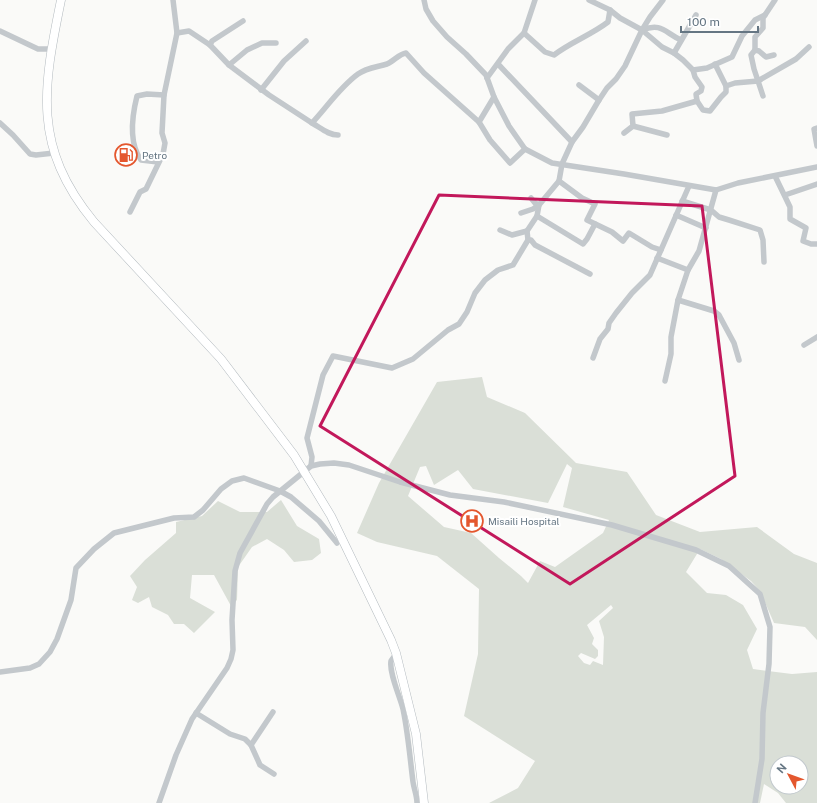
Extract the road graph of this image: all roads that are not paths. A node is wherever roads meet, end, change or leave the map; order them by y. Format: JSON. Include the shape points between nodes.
{"nodes":[{"id":1,"x":61,"y":0,"type":"edge"},
{"id":2,"x":173,"y":0,"type":"edge"},
{"id":3,"x":424,"y":0,"type":"edge"},
{"id":4,"x":535,"y":0,"type":"edge"},
{"id":5,"x":589,"y":0,"type":"edge"},
{"id":6,"x":663,"y":0,"type":"edge"},
{"id":7,"x":775,"y":0,"type":"edge"},
{"id":8,"x":610,"y":10,"type":"junction"},
{"id":9,"x":696,"y":15,"type":"dead end"},
{"id":10,"x":766,"y":15,"type":"junction"},
{"id":11,"x":243,"y":21,"type":"dead end"},
{"id":12,"x":642,"y":30,"type":"junction"},
{"id":13,"x":0,"y":31,"type":"edge"},
{"id":14,"x":177,"y":33,"type":"junction"},
{"id":15,"x":524,"y":33,"type":"junction"},
{"id":16,"x":681,"y":40,"type":"junction"},
{"id":17,"x":306,"y":41,"type":"dead end"},
{"id":18,"x":276,"y":43,"type":"dead end"},
{"id":19,"x":210,"y":45,"type":"junction"},
{"id":20,"x":809,"y":47,"type":"dead end"},
{"id":21,"x":51,"y":49,"type":"junction"},
{"id":22,"x":754,"y":50,"type":"junction"},
{"id":23,"x":674,"y":53,"type":"junction"},
{"id":24,"x":774,"y":55,"type":"dead end"},
{"id":25,"x":498,"y":64,"type":"junction"},
{"id":26,"x":715,"y":64,"type":"junction"},
{"id":27,"x":229,"y":65,"type":"junction"},
{"id":28,"x":693,"y":70,"type":"junction"},
{"id":29,"x":487,"y":78,"type":"junction"},
{"id":30,"x":758,"y":81,"type":"junction"},
{"id":31,"x":579,"y":85,"type":"dead end"},
{"id":32,"x":726,"y":86,"type":"junction"},
{"id":33,"x":262,"y":90,"type":"junction"},
{"id":34,"x":164,"y":95,"type":"junction"},
{"id":35,"x":763,"y":96,"type":"dead end"},
{"id":36,"x":494,"y":97,"type":"junction"},
{"id":37,"x":599,"y":100,"type":"junction"},
{"id":38,"x":697,"y":101,"type":"junction"},
{"id":39,"x":312,"y":122,"type":"junction"},
{"id":40,"x":479,"y":122,"type":"junction"},
{"id":41,"x":0,"y":123,"type":"edge"},
{"id":42,"x":633,"y":126,"type":"junction"},
{"id":43,"x":817,"y":128,"type":"edge"},
{"id":44,"x":624,"y":133,"type":"dead end"},
{"id":45,"x":338,"y":135,"type":"dead end"},
{"id":46,"x":667,"y":135,"type":"dead end"},
{"id":47,"x":572,"y":142,"type":"junction"},
{"id":48,"x":817,"y":146,"type":"edge"},
{"id":49,"x":525,"y":149,"type":"junction"},
{"id":50,"x":54,"y":152,"type":"junction"},
{"id":51,"x":158,"y":162,"type":"junction"},
{"id":52,"x":562,"y":164,"type":"junction"},
{"id":53,"x":817,"y":167,"type":"edge"},
{"id":54,"x":775,"y":176,"type":"junction"},
{"id":55,"x":559,"y":181,"type":"junction"},
{"id":56,"x":817,"y":184,"type":"edge"},
{"id":57,"x":689,"y":186,"type":"junction"},
{"id":58,"x":716,"y":190,"type":"junction"},
{"id":59,"x":785,"y":195,"type":"junction"},
{"id":60,"x":531,"y":198,"type":"dead end"},
{"id":61,"x":682,"y":201,"type":"junction"},
{"id":62,"x":539,"y":205,"type":"junction"},
{"id":63,"x":711,"y":210,"type":"junction"},
{"id":64,"x":130,"y":212,"type":"dead end"},
{"id":65,"x":521,"y":213,"type":"dead end"},
{"id":66,"x":676,"y":215,"type":"junction"},
{"id":67,"x":537,"y":216,"type":"junction"},
{"id":68,"x":595,"y":224,"type":"junction"},
{"id":69,"x":706,"y":228,"type":"junction"},
{"id":70,"x":500,"y":230,"type":"dead end"},
{"id":71,"x":527,"y":231,"type":"junction"},
{"id":72,"x":528,"y":240,"type":"junction"},
{"id":73,"x":817,"y":244,"type":"edge"},
{"id":74,"x":661,"y":250,"type":"junction"},
{"id":75,"x":657,"y":258,"type":"junction"},
{"id":76,"x":764,"y":262,"type":"dead end"},
{"id":77,"x":688,"y":270,"type":"junction"},
{"id":78,"x":590,"y":274,"type":"dead end"},
{"id":79,"x":678,"y":300,"type":"junction"},
{"id":80,"x":817,"y":337,"type":"edge"},
{"id":81,"x":804,"y":345,"type":"dead end"},
{"id":82,"x":593,"y":358,"type":"dead end"},
{"id":83,"x":739,"y":360,"type":"dead end"},
{"id":84,"x":665,"y":381,"type":"dead end"},
{"id":85,"x":311,"y":466,"type":"junction"},
{"id":86,"x":303,"y":472,"type":"junction"},
{"id":87,"x":280,"y":491,"type":"junction"},
{"id":88,"x":337,"y":543,"type":"dead end"},
{"id":89,"x":396,"y":653,"type":"junction"},
{"id":90,"x":0,"y":672,"type":"edge"},
{"id":91,"x":273,"y":712,"type":"dead end"},
{"id":92,"x":196,"y":713,"type":"junction"},
{"id":93,"x":252,"y":745,"type":"junction"},
{"id":94,"x":274,"y":774,"type":"dead end"},
{"id":95,"x":159,"y":803,"type":"edge"},
{"id":96,"x":417,"y":803,"type":"edge"},
{"id":97,"x":424,"y":803,"type":"edge"},
{"id":98,"x":755,"y":803,"type":"edge"}],
"edges":[{"from":1,"to":21,"type":"main road"},
{"from":2,"to":14,"type":"street"},
{"from":3,"to":29,"type":"street","via":[[433,21]]},
{"from":4,"to":15,"type":"street"},
{"from":5,"to":8,"type":"street"},
{"from":6,"to":12,"type":"street"},
{"from":7,"to":10,"type":"street"},
{"from":8,"to":12,"type":"street"},
{"from":8,"to":15,"type":"street","via":[[608,22],[554,55],[545,52]]},
{"from":9,"to":16,"type":"street"},
{"from":10,"to":22,"type":"street","via":[[763,18],[763,28],[755,37]]},
{"from":10,"to":26,"type":"street","via":[[755,20],[746,30],[732,57]]},
{"from":11,"to":19,"type":"street","via":[[212,41]]},
{"from":12,"to":16,"type":"street","via":[[651,26],[662,28]]},
{"from":12,"to":23,"type":"street","via":[[662,47]]},
{"from":12,"to":37,"type":"street","via":[[625,66]]},
{"from":13,"to":21,"type":"street","via":[[38,49]]},
{"from":14,"to":19,"type":"street","via":[[189,31]]},
{"from":14,"to":34,"type":"street"},
{"from":15,"to":25,"type":"street"},
{"from":16,"to":23,"type":"street"},
{"from":17,"to":33,"type":"street","via":[[284,61]]},
{"from":18,"to":27,"type":"street","via":[[262,43],[247,50]]},
{"from":19,"to":27,"type":"street"},
{"from":20,"to":30,"type":"street","via":[[796,59]]},
{"from":21,"to":50,"type":"main road","via":[[46,108]]},
{"from":22,"to":24,"type":"street","via":[[766,58]]},
{"from":22,"to":30,"type":"street","via":[[751,55]]},
{"from":23,"to":28,"type":"street"},
{"from":25,"to":29,"type":"street"},
{"from":25,"to":47,"type":"street"},
{"from":26,"to":28,"type":"street"},
{"from":26,"to":32,"type":"street"},
{"from":27,"to":33,"type":"street"},
{"from":28,"to":38,"type":"street","via":[[702,87],[696,94]]},
{"from":29,"to":36,"type":"street"},
{"from":30,"to":32,"type":"street"},
{"from":30,"to":35,"type":"street"},
{"from":31,"to":37,"type":"street"},
{"from":32,"to":38,"type":"street","via":[[726,92],[710,111],[703,110]]},
{"from":33,"to":39,"type":"street"},
{"from":34,"to":51,"type":"street","via":[[162,133],[165,143]]},
{"from":34,"to":51,"type":"street","via":[[137,96],[132,113],[133,144],[136,153],[141,160]]},
{"from":36,"to":40,"type":"street"},
{"from":36,"to":49,"type":"street"},
{"from":37,"to":47,"type":"street"},
{"from":38,"to":42,"type":"street","via":[[662,111],[632,114]]},
{"from":39,"to":40,"type":"street","via":[[358,74],[387,64],[406,53],[424,73]]},
{"from":39,"to":45,"type":"street","via":[[326,132]]},
{"from":40,"to":49,"type":"street","via":[[490,140],[510,163]]},
{"from":41,"to":50,"type":"street","via":[[30,154]]},
{"from":42,"to":44,"type":"street"},
{"from":42,"to":46,"type":"street"},
{"from":43,"to":48,"type":"street","via":[[814,128]]},
{"from":47,"to":52,"type":"street"},
{"from":49,"to":52,"type":"street","via":[[552,163]]},
{"from":50,"to":86,"type":"main road","via":[[58,166],[80,205],[221,360],[294,456]]},
{"from":51,"to":64,"type":"street","via":[[146,189],[140,192]]},
{"from":52,"to":55,"type":"street"},
{"from":52,"to":57,"type":"street"},
{"from":53,"to":54,"type":"street"},
{"from":54,"to":58,"type":"street"},
{"from":54,"to":59,"type":"street"},
{"from":55,"to":62,"type":"street"},
{"from":55,"to":68,"type":"street","via":[[595,204],[587,220]]},
{"from":56,"to":59,"type":"street"},
{"from":57,"to":58,"type":"street"},
{"from":57,"to":61,"type":"street"},
{"from":58,"to":63,"type":"street"},
{"from":59,"to":73,"type":"street","via":[[790,207],[790,219],[806,228],[803,241]]},
{"from":60,"to":62,"type":"street"},
{"from":61,"to":63,"type":"street"},
{"from":61,"to":66,"type":"street"},
{"from":62,"to":65,"type":"street"},
{"from":62,"to":67,"type":"street"},
{"from":63,"to":69,"type":"street"},
{"from":63,"to":76,"type":"street","via":[[719,217],[760,230]]},
{"from":66,"to":69,"type":"street"},
{"from":66,"to":74,"type":"street"},
{"from":67,"to":68,"type":"street","via":[[583,244]]},
{"from":67,"to":71,"type":"street"},
{"from":68,"to":74,"type":"street","via":[[623,241],[629,233]]},
{"from":69,"to":77,"type":"street","via":[[699,251]]},
{"from":70,"to":71,"type":"street","via":[[512,235]]},
{"from":71,"to":72,"type":"street"},
{"from":72,"to":78,"type":"street"},
{"from":72,"to":85,"type":"street","via":[[512,264],[498,270],[481,284],[459,324],[413,359],[392,368],[333,356],[323,375],[307,438],[312,457]]},
{"from":74,"to":75,"type":"street"},
{"from":75,"to":77,"type":"street"},
{"from":75,"to":82,"type":"street","via":[[650,275],[609,323]]},
{"from":77,"to":79,"type":"street"},
{"from":79,"to":83,"type":"street","via":[[714,311],[719,315],[734,343]]},
{"from":79,"to":84,"type":"street"},
{"from":80,"to":81,"type":"street"},
{"from":85,"to":86,"type":"street"},
{"from":85,"to":98,"type":"street","via":[[334,463],[348,465],[450,495],[504,502],[612,525],[696,550],[729,566],[760,594],[770,627],[762,759]]},
{"from":86,"to":87,"type":"street"},
{"from":86,"to":89,"type":"main road","via":[[337,528]]},
{"from":87,"to":88,"type":"street","via":[[319,521]]},
{"from":87,"to":90,"type":"street","via":[[244,478],[232,481],[194,517],[174,518],[114,533],[86,556],[76,568],[71,600],[57,639],[45,658],[30,668]]},
{"from":87,"to":92,"type":"street","via":[[267,504],[240,553],[235,571],[231,659]]},
{"from":89,"to":96,"type":"street","via":[[392,669],[403,710]]},
{"from":89,"to":97,"type":"main road","via":[[416,734]]},
{"from":91,"to":93,"type":"street"},
{"from":92,"to":93,"type":"street"},
{"from":92,"to":95,"type":"street","via":[[176,755]]},
{"from":93,"to":94,"type":"street","via":[[258,763]]}]}
